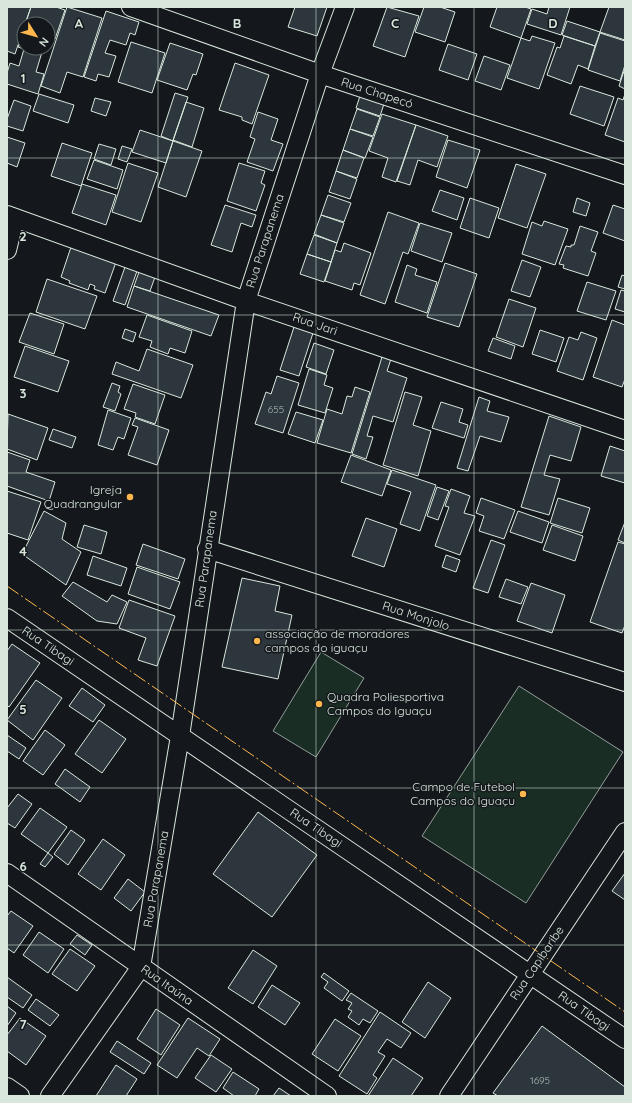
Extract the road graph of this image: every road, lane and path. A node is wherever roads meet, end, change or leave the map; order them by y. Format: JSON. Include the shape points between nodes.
{"nodes":[{"id":1,"x":131,"y":7,"type":"edge"},
{"id":2,"x":345,"y":7,"type":"edge"},
{"id":3,"x":320,"y":74,"type":"junction"},
{"id":4,"x":625,"y":175,"type":"edge"},
{"id":5,"x":11,"y":217,"type":"edge"},
{"id":6,"x":7,"y":250,"type":"edge"},
{"id":7,"x":246,"y":301,"type":"junction"},
{"id":8,"x":625,"y":430,"type":"edge"},
{"id":9,"x":207,"y":549,"type":"junction"},
{"id":10,"x":7,"y":618,"type":"edge"},
{"id":11,"x":625,"y":682,"type":"edge"},
{"id":12,"x":180,"y":736,"type":"junction"},
{"id":13,"x":625,"y":832,"type":"edge"},
{"id":14,"x":7,"y":873,"type":"edge"},
{"id":15,"x":141,"y":967,"type":"junction"},
{"id":16,"x":530,"y":973,"type":"junction"},
{"id":17,"x":625,"y":1039,"type":"edge"},
{"id":18,"x":7,"y":1087,"type":"edge"},
{"id":19,"x":20,"y":1096,"type":"edge"},
{"id":20,"x":50,"y":1096,"type":"edge"},
{"id":21,"x":327,"y":1096,"type":"edge"},
{"id":22,"x":449,"y":1096,"type":"edge"}],
"edges":[{"from":1,"to":3,"type":"street","name":"Rua Chapecó"},
{"from":2,"to":3,"type":"street","name":"Rua Parapanema"},
{"from":3,"to":4,"type":"street","name":"Rua Chapecó"},
{"from":3,"to":7,"type":"street","name":"Rua Parapanema"},
{"from":5,"to":6,"type":"street"},
{"from":5,"to":7,"type":"street","name":"Rua Jari"},
{"from":7,"to":8,"type":"street","name":"Rua Jari"},
{"from":7,"to":9,"type":"street","name":"Rua Parapanema"},
{"from":9,"to":11,"type":"street","name":"Rua Monjolo"},
{"from":9,"to":12,"type":"street","name":"Rua Parapanema"},
{"from":10,"to":12,"type":"street","name":"Rua Tibagi"},
{"from":12,"to":15,"type":"street","name":"Rua Parapanema"},
{"from":12,"to":16,"type":"street","name":"Rua Tibagi"},
{"from":13,"to":16,"type":"street","name":"Rua Capibaribe"},
{"from":14,"to":15,"type":"street","name":"Rua Itaúna"},
{"from":15,"to":20,"type":"street","name":"Rua Parapanema"},
{"from":15,"to":21,"type":"street","name":"Rua Itaúna"},
{"from":16,"to":17,"type":"street","name":"Rua Tibagi"},
{"from":16,"to":22,"type":"street","name":"Rua Capibaribe"},
{"from":18,"to":19,"type":"street"}]}
